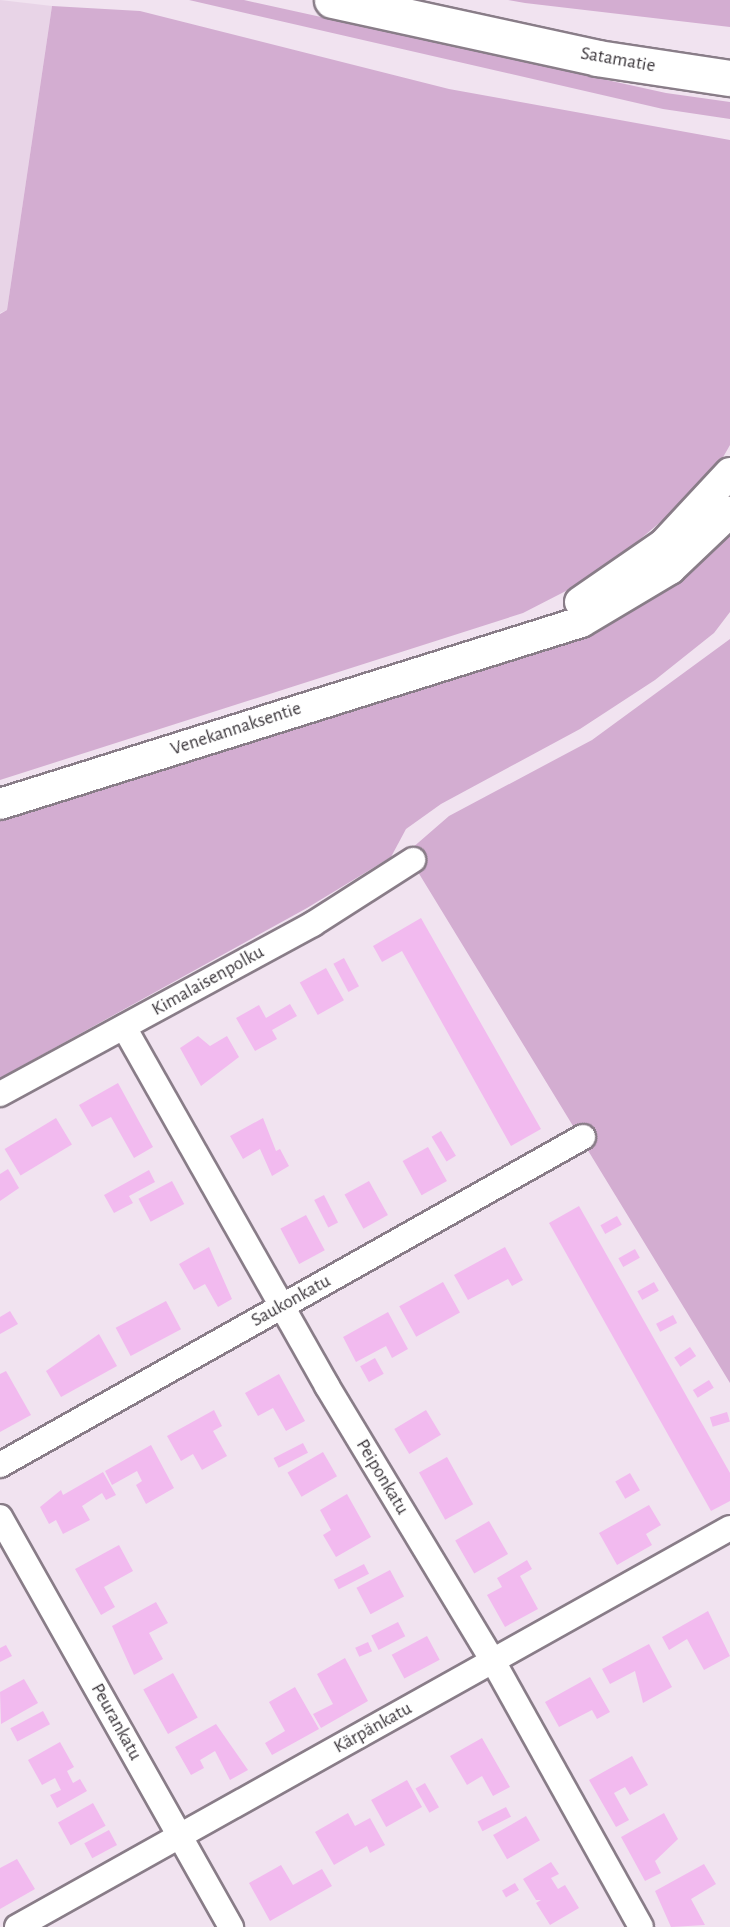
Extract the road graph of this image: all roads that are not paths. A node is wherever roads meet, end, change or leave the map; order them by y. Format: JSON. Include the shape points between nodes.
{"nodes":[{"id":1,"x":332,"y":0,"type":"edge"},
{"id":2,"x":507,"y":36,"type":"junction"},
{"id":3,"x":730,"y":53,"type":"edge"},
{"id":4,"x":730,"y":78,"type":"edge"},
{"id":5,"x":730,"y":473,"type":"edge"},
{"id":6,"x":730,"y":512,"type":"edge"},
{"id":7,"x":472,"y":654,"type":"junction"},
{"id":8,"x":0,"y":804,"type":"edge"},
{"id":9,"x":413,"y":860,"type":"dead end"},
{"id":10,"x":124,"y":1027,"type":"junction"},
{"id":11,"x":0,"y":1094,"type":"edge"},
{"id":12,"x":583,"y":1138,"type":"dead end"},
{"id":13,"x":282,"y":1306,"type":"junction"},
{"id":14,"x":0,"y":1465,"type":"edge"},
{"id":15,"x":0,"y":1517,"type":"edge"},
{"id":16,"x":730,"y":1528,"type":"edge"},
{"id":17,"x":493,"y":1661,"type":"junction"},
{"id":18,"x":180,"y":1836,"type":"junction"},
{"id":19,"x":17,"y":1927,"type":"edge"},
{"id":20,"x":232,"y":1927,"type":"edge"},
{"id":21,"x":641,"y":1927,"type":"edge"}],
"edges":[{"from":1,"to":2,"type":"main road","name":"Satamatie"},
{"from":2,"to":3,"type":"main road","name":"Satamatie"},
{"from":2,"to":4,"type":"main road","name":"Satamatie","via":[[597,58]]},
{"from":5,"to":7,"type":"street","name":"Venekannaksentie","via":[[685,524],[620,578]]},
{"from":6,"to":7,"type":"street","name":"Venekannaksentie","via":[[695,548],[624,601],[554,632]]},
{"from":7,"to":8,"type":"street","name":"Venekannaksentie"},
{"from":9,"to":10,"type":"street","name":"Kimalaisenpolku","via":[[313,924]]},
{"from":10,"to":11,"type":"street","name":"Kimalaisenpolku"},
{"from":10,"to":13,"type":"street","name":"Peiponkatu"},
{"from":12,"to":13,"type":"street","name":"Saukonkatu"},
{"from":13,"to":14,"type":"street","name":"Saukonkatu"},
{"from":13,"to":17,"type":"street","name":"Peiponkatu"},
{"from":15,"to":18,"type":"street","name":"Peurankatu"},
{"from":16,"to":17,"type":"street","name":"Kärpänkatu"},
{"from":17,"to":18,"type":"street","name":"Kärpänkatu"},
{"from":17,"to":21,"type":"street","name":"Peiponkatu"},
{"from":18,"to":19,"type":"street","name":"Kärpänkatu"},
{"from":18,"to":20,"type":"street","name":"Peurankatu"}]}
